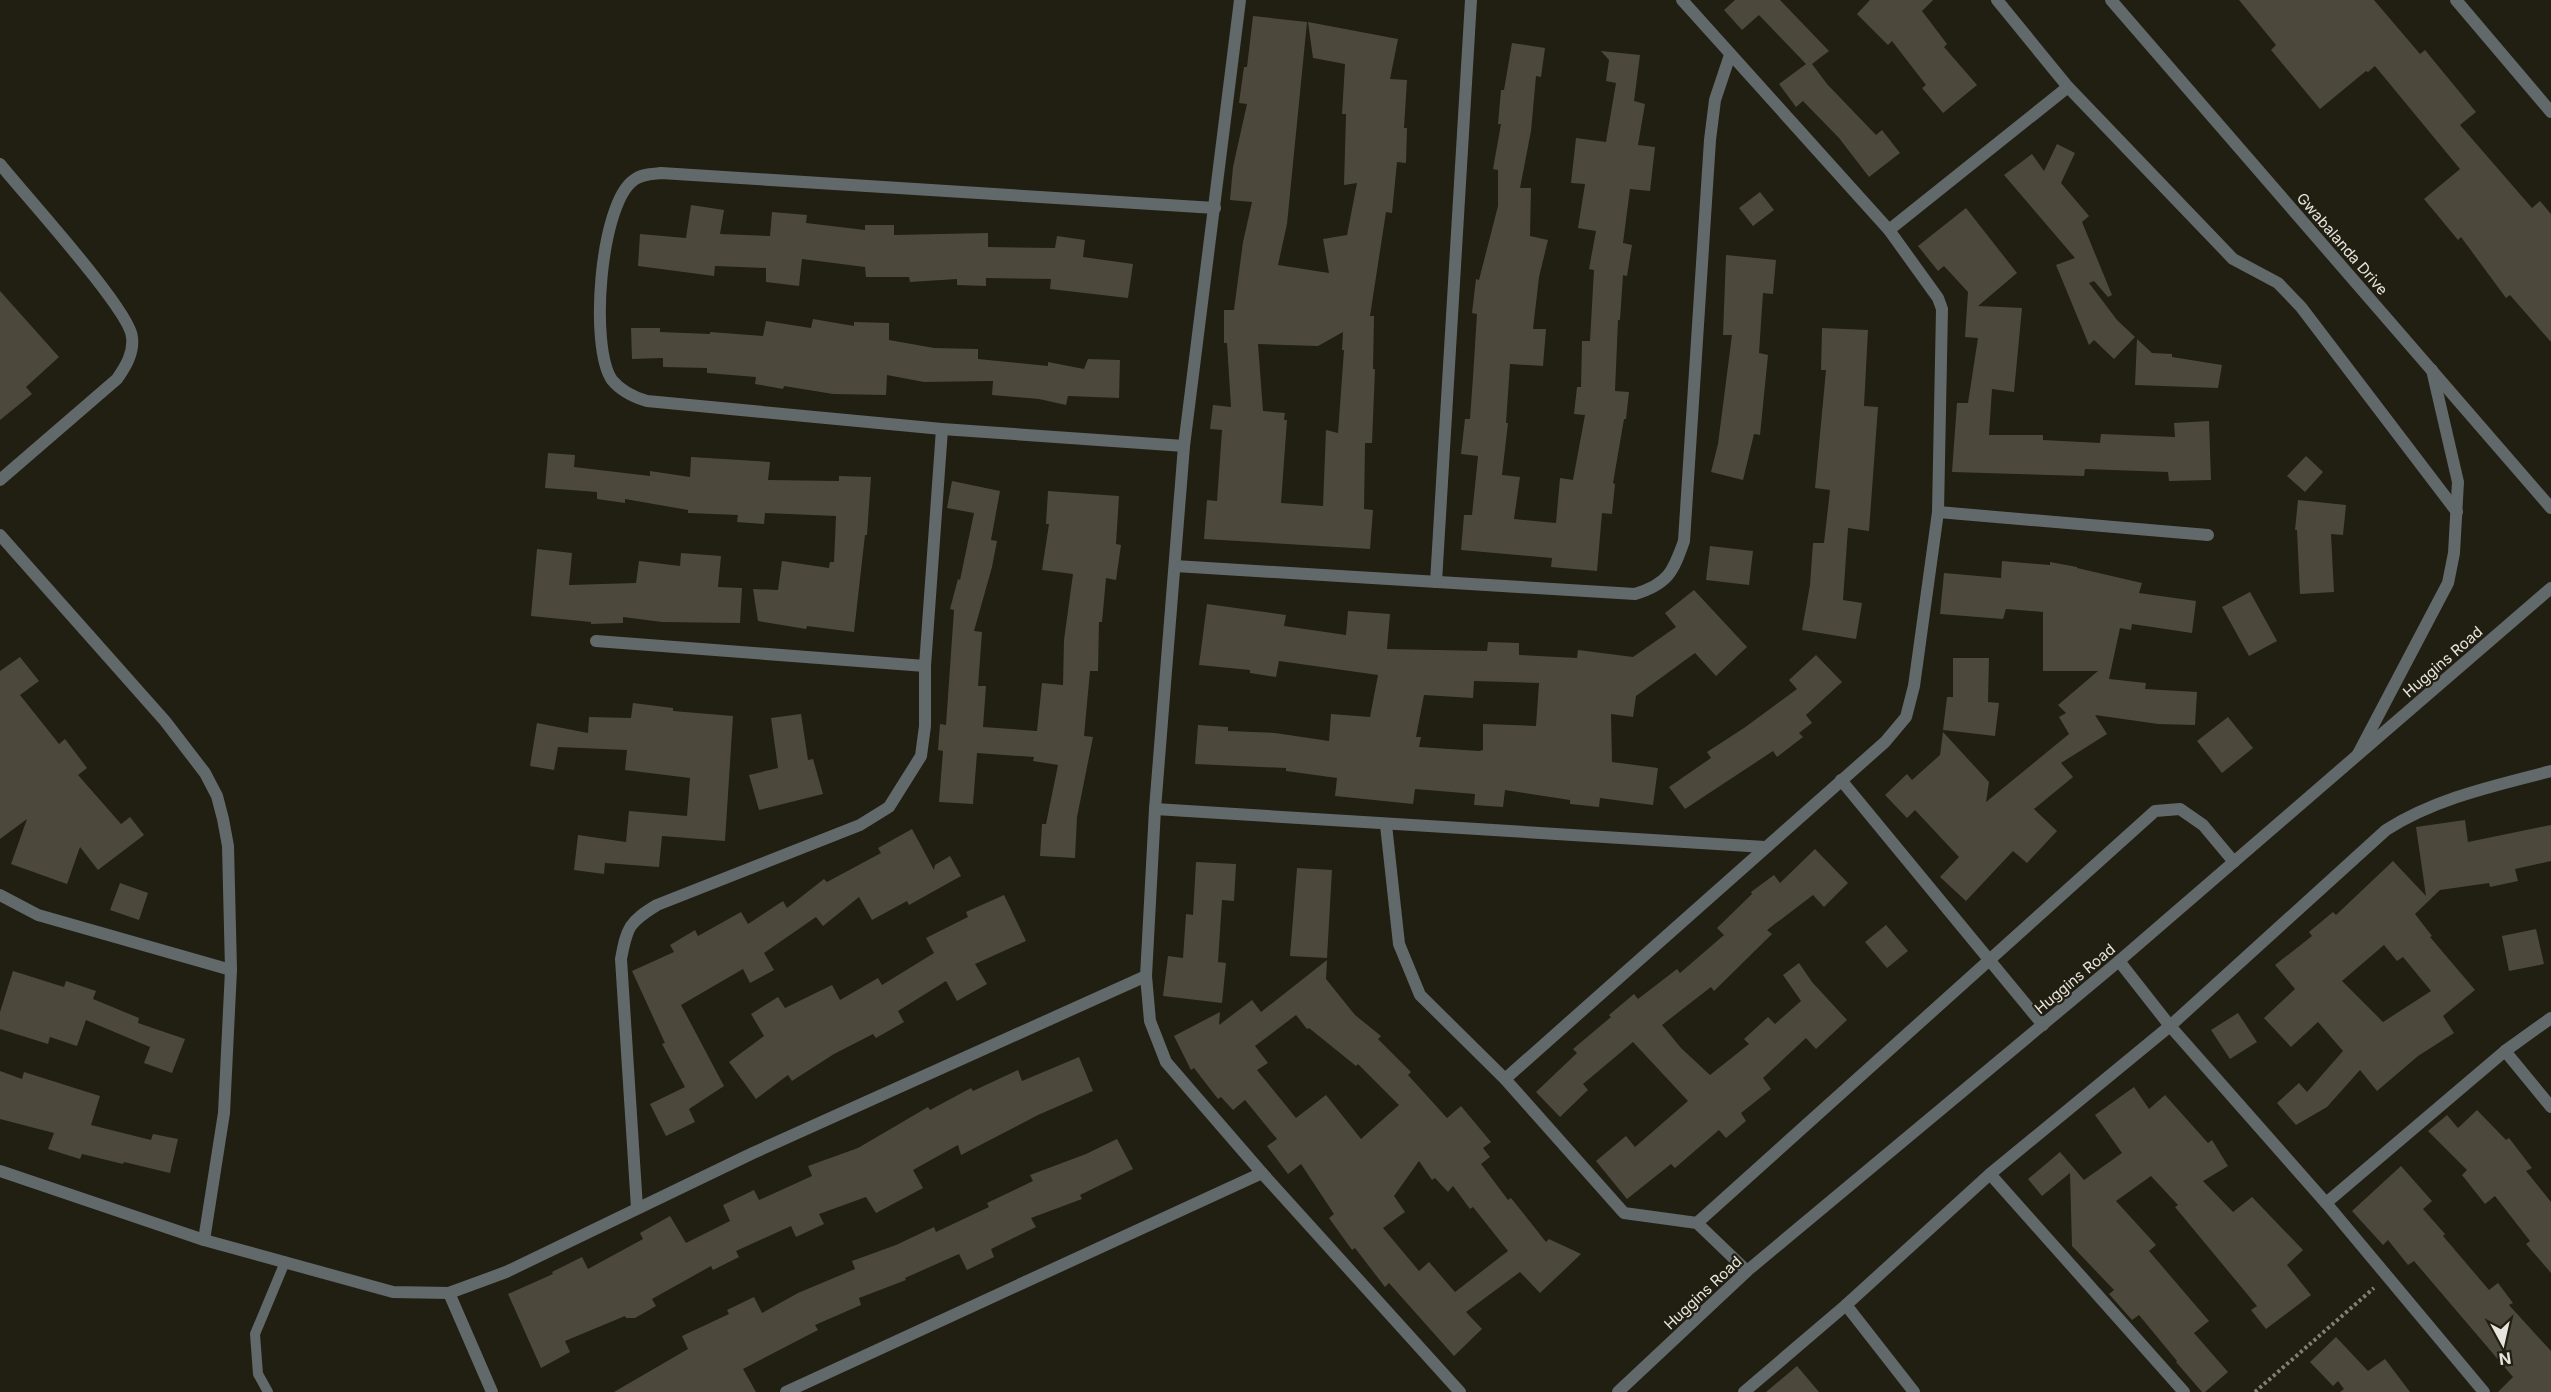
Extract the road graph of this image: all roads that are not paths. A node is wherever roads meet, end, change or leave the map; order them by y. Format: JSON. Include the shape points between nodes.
{"nodes":[{"id":1,"x":1240,"y":0,"type":"edge"},
{"id":2,"x":1471,"y":0,"type":"edge"},
{"id":3,"x":1682,"y":0,"type":"edge"},
{"id":4,"x":1997,"y":0,"type":"edge"},
{"id":5,"x":2111,"y":0,"type":"edge"},
{"id":6,"x":2456,"y":0,"type":"edge"},
{"id":7,"x":1730,"y":55,"type":"junction"},
{"id":8,"x":2068,"y":87,"type":"junction"},
{"id":9,"x":2551,"y":112,"type":"edge"},
{"id":10,"x":1,"y":169,"type":"edge"},
{"id":11,"x":1215,"y":208,"type":"junction"},
{"id":12,"x":1889,"y":230,"type":"junction"},
{"id":13,"x":2432,"y":370,"type":"junction"},
{"id":14,"x":942,"y":429,"type":"junction"},
{"id":15,"x":1184,"y":446,"type":"junction"},
{"id":16,"x":0,"y":480,"type":"edge"},
{"id":17,"x":2551,"y":508,"type":"edge"},
{"id":18,"x":1938,"y":512,"type":"junction"},
{"id":19,"x":2457,"y":512,"type":"junction"},
{"id":20,"x":0,"y":535,"type":"edge"},
{"id":21,"x":2208,"y":535,"type":"dead end"},
{"id":22,"x":1175,"y":566,"type":"junction"},
{"id":23,"x":1436,"y":582,"type":"junction"},
{"id":24,"x":2551,"y":588,"type":"edge"},
{"id":25,"x":596,"y":641,"type":"dead end"},
{"id":26,"x":925,"y":666,"type":"junction"},
{"id":27,"x":2358,"y":755,"type":"junction"},
{"id":28,"x":2551,"y":771,"type":"edge"},
{"id":29,"x":1841,"y":780,"type":"junction"},
{"id":30,"x":1155,"y":809,"type":"junction"},
{"id":31,"x":1386,"y":825,"type":"junction"},
{"id":32,"x":1766,"y":847,"type":"junction"},
{"id":33,"x":2234,"y":862,"type":"junction"},
{"id":34,"x":0,"y":896,"type":"edge"},
{"id":35,"x":1990,"y":960,"type":"junction"},
{"id":36,"x":2119,"y":961,"type":"junction"},
{"id":37,"x":231,"y":970,"type":"junction"},
{"id":38,"x":1146,"y":976,"type":"junction"},
{"id":39,"x":2551,"y":1018,"type":"edge"},
{"id":40,"x":2043,"y":1025,"type":"junction"},
{"id":41,"x":2170,"y":1026,"type":"junction"},
{"id":42,"x":2505,"y":1051,"type":"junction"},
{"id":43,"x":1505,"y":1079,"type":"junction"},
{"id":44,"x":2551,"y":1107,"type":"edge"},
{"id":45,"x":0,"y":1171,"type":"edge"},
{"id":46,"x":1262,"y":1173,"type":"junction"},
{"id":47,"x":1990,"y":1174,"type":"junction"},
{"id":48,"x":2326,"y":1203,"type":"junction"},
{"id":49,"x":637,"y":1208,"type":"junction"},
{"id":50,"x":1697,"y":1223,"type":"junction"},
{"id":51,"x":204,"y":1240,"type":"junction"},
{"id":52,"x":285,"y":1262,"type":"junction"},
{"id":53,"x":1747,"y":1271,"type":"junction"},
{"id":54,"x":449,"y":1293,"type":"junction"},
{"id":55,"x":1846,"y":1305,"type":"junction"},
{"id":56,"x":268,"y":1392,"type":"edge"},
{"id":57,"x":492,"y":1392,"type":"edge"},
{"id":58,"x":786,"y":1392,"type":"edge"},
{"id":59,"x":1460,"y":1392,"type":"edge"},
{"id":60,"x":1618,"y":1392,"type":"edge"},
{"id":61,"x":1744,"y":1392,"type":"edge"},
{"id":62,"x":1914,"y":1392,"type":"edge"},
{"id":63,"x":2184,"y":1392,"type":"edge"},
{"id":64,"x":2484,"y":1392,"type":"edge"}],
"edges":[{"from":1,"to":11,"type":"street"},
{"from":2,"to":23,"type":"street"},
{"from":3,"to":7,"type":"street"},
{"from":4,"to":8,"type":"street"},
{"from":5,"to":13,"type":"street","name":"Gwabalanda Drive"},
{"from":6,"to":9,"type":"street"},
{"from":7,"to":12,"type":"street"},
{"from":7,"to":23,"type":"street","via":[[1715,100],[1710,140],[1684,541],[1675,565],[1665,581],[1635,594]]},
{"from":8,"to":12,"type":"street"},
{"from":8,"to":19,"type":"street","via":[[2233,259],[2273,280],[2301,307]]},
{"from":10,"to":16,"type":"street","via":[[99,285],[126,320],[132,336],[128,364],[117,380]]},
{"from":11,"to":14,"type":"street","via":[[661,173],[633,180],[624,192],[608,237],[600,293],[600,333],[607,368],[612,380],[631,396],[647,401]]},
{"from":11,"to":15,"type":"street"},
{"from":12,"to":18,"type":"street","via":[[1942,309]]},
{"from":13,"to":17,"type":"street","name":"Gwabalanda Drive"},
{"from":13,"to":19,"type":"street","via":[[2458,482]]},
{"from":14,"to":15,"type":"street"},
{"from":14,"to":26,"type":"street"},
{"from":15,"to":22,"type":"street"},
{"from":18,"to":21,"type":"street"},
{"from":18,"to":29,"type":"street","via":[[1914,686],[1906,717],[1885,742]]},
{"from":19,"to":27,"type":"street","via":[[2448,583]]},
{"from":20,"to":37,"type":"street","via":[[165,721],[205,773],[217,796],[228,846]]},
{"from":22,"to":23,"type":"street"},
{"from":22,"to":30,"type":"street"},
{"from":24,"to":27,"type":"street","name":"Huggins Road"},
{"from":25,"to":26,"type":"street"},
{"from":26,"to":49,"type":"street","via":[[921,756],[890,807],[860,825],[657,905],[640,915],[627,931],[621,959]]},
{"from":27,"to":33,"type":"street","name":"Huggins Road"},
{"from":28,"to":41,"type":"street","via":[[2435,804],[2386,830]]},
{"from":29,"to":32,"type":"street"},
{"from":29,"to":35,"type":"street"},
{"from":30,"to":31,"type":"street"},
{"from":30,"to":38,"type":"street"},
{"from":31,"to":32,"type":"street"},
{"from":31,"to":43,"type":"street","via":[[1399,944],[1419,995]]},
{"from":32,"to":43,"type":"street"},
{"from":33,"to":35,"type":"street","via":[[2202,825],[2180,809],[2155,811]]},
{"from":33,"to":36,"type":"street","name":"Huggins Road"},
{"from":34,"to":37,"type":"street","via":[[38,915]]},
{"from":35,"to":40,"type":"street"},
{"from":35,"to":50,"type":"street"},
{"from":36,"to":40,"type":"street","name":"Huggins Road"},
{"from":36,"to":41,"type":"street"},
{"from":37,"to":51,"type":"street","via":[[224,1113]]},
{"from":38,"to":46,"type":"street","via":[[1150,1022],[1166,1062]]},
{"from":38,"to":49,"type":"street"},
{"from":39,"to":42,"type":"street"},
{"from":40,"to":53,"type":"street","name":"Huggins Road"},
{"from":41,"to":47,"type":"street"},
{"from":41,"to":48,"type":"street"},
{"from":42,"to":44,"type":"street"},
{"from":42,"to":48,"type":"street"},
{"from":43,"to":50,"type":"street","via":[[1624,1213]]},
{"from":45,"to":51,"type":"street"},
{"from":46,"to":58,"type":"street"},
{"from":46,"to":59,"type":"street"},
{"from":47,"to":55,"type":"street"},
{"from":47,"to":63,"type":"street"},
{"from":48,"to":64,"type":"street"},
{"from":49,"to":54,"type":"street","via":[[506,1272]]},
{"from":50,"to":53,"type":"street"},
{"from":51,"to":52,"type":"street"},
{"from":52,"to":54,"type":"street","via":[[393,1292]]},
{"from":52,"to":56,"type":"lane","via":[[255,1334],[258,1374]]},
{"from":53,"to":60,"type":"street","name":"Huggins Road"},
{"from":54,"to":57,"type":"street"},
{"from":55,"to":61,"type":"street"},
{"from":55,"to":62,"type":"street"}]}
